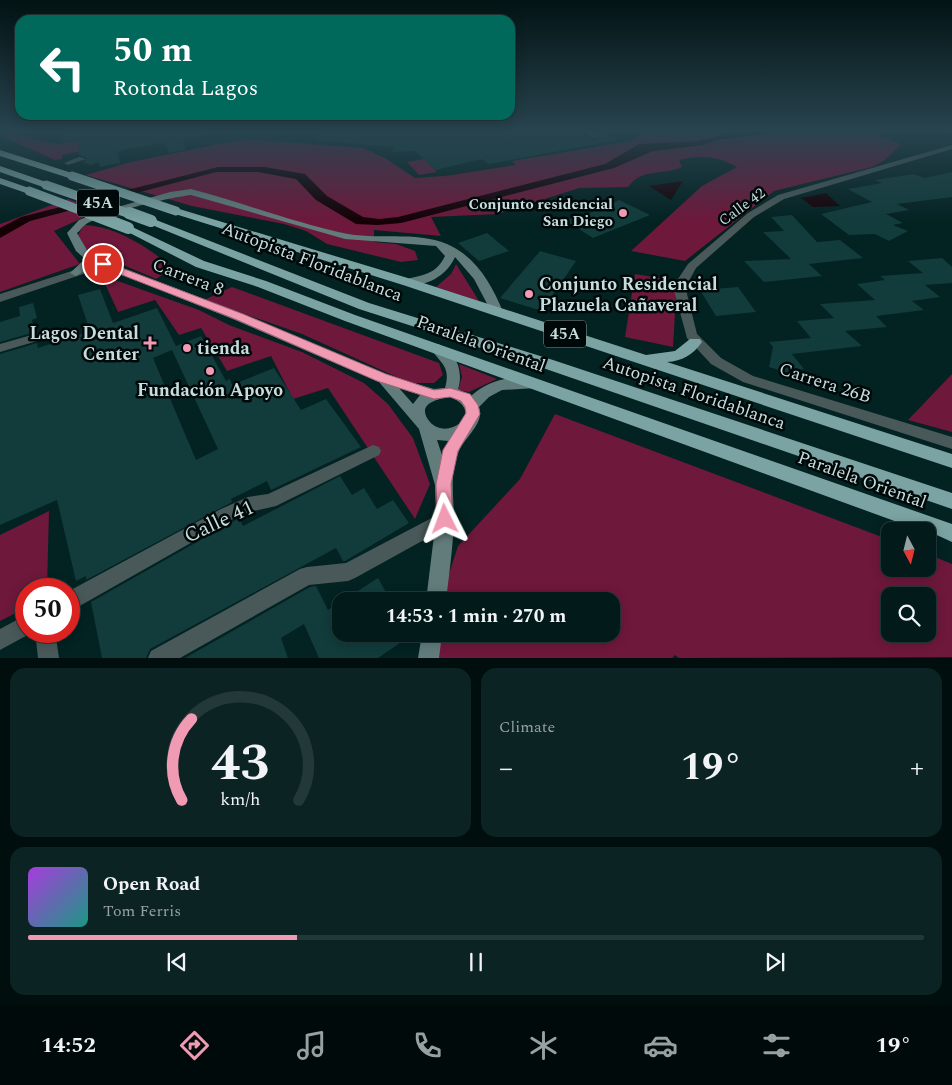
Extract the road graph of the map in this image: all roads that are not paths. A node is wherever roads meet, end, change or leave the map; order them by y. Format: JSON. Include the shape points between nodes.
{"nodes":[{"id":1,"x":25,"y":161,"type":"edge"},
{"id":2,"x":37,"y":161,"type":"edge"},
{"id":3,"x":74,"y":161,"type":"edge"},
{"id":4,"x":905,"y":161,"type":"edge"},
{"id":5,"x":68,"y":162,"type":"dead end"},
{"id":6,"x":52,"y":169,"type":"junction"},
{"id":7,"x":0,"y":171,"type":"edge"},
{"id":8,"x":0,"y":181,"type":"edge"},
{"id":9,"x":442,"y":245,"type":"junction"},
{"id":10,"x":91,"y":258,"type":"junction"},
{"id":11,"x":103,"y":264,"type":"junction"},
{"id":12,"x":76,"y":273,"type":"junction"},
{"id":13,"x":407,"y":282,"type":"junction"},
{"id":14,"x":0,"y":298,"type":"edge"},
{"id":15,"x":497,"y":312,"type":"junction"},
{"id":16,"x":61,"y":336,"type":"dead end"},
{"id":17,"x":695,"y":342,"type":"junction"},
{"id":18,"x":0,"y":348,"type":"edge"},
{"id":19,"x":437,"y":348,"type":"junction"},
{"id":20,"x":623,"y":353,"type":"junction"},
{"id":21,"x":382,"y":378,"type":"junction"},
{"id":22,"x":535,"y":385,"type":"junction"},
{"id":23,"x":450,"y":392,"type":"junction"},
{"id":24,"x":434,"y":394,"type":"junction"},
{"id":25,"x":472,"y":405,"type":"junction"},
{"id":26,"x":423,"y":425,"type":"junction"},
{"id":27,"x":466,"y":426,"type":"junction"},
{"id":28,"x":952,"y":443,"type":"edge"},
{"id":29,"x":373,"y":451,"type":"dead end"},
{"id":30,"x":952,"y":461,"type":"edge"},
{"id":31,"x":443,"y":484,"type":"junction"},
{"id":32,"x":952,"y":501,"type":"edge"},
{"id":33,"x":445,"y":519,"type":"junction"},
{"id":34,"x":952,"y":533,"type":"edge"},
{"id":35,"x":437,"y":592,"type":"edge"},
{"id":36,"x":80,"y":596,"type":"edge"},
{"id":37,"x":15,"y":631,"type":"edge"},
{"id":38,"x":0,"y":640,"type":"edge"},
{"id":39,"x":431,"y":642,"type":"edge"},
{"id":40,"x":47,"y":643,"type":"edge"},
{"id":41,"x":49,"y":658,"type":"edge"},
{"id":42,"x":158,"y":658,"type":"edge"},
{"id":43,"x":428,"y":658,"type":"edge"}],
"edges":[{"from":1,"to":6,"type":"highway","name":"Autopista Floridablanca","number":"45A"},
{"from":2,"to":6,"type":"highway","number":"45A"},
{"from":3,"to":5,"type":"street"},
{"from":4,"to":17,"type":"street","name":"Calle 42","via":[[781,197],[751,216],[692,266],[681,294],[688,328]]},
{"from":6,"to":13,"type":"highway","name":"Autopista Floridablanca","number":"45A","bridge":true},
{"from":7,"to":32,"type":"highway","name":"Autopista Floridablanca","number":"45A","bridge":true,"via":[[151,221],[364,306],[548,364]]},
{"from":8,"to":19,"type":"highway","name":"Paralela Oriental","bridge":true,"via":[[128,228],[200,264]]},
{"from":9,"to":10,"type":"main road","name":"Carrera 8","via":[[428,241],[366,240],[345,236],[191,192],[173,194],[82,222],[72,233],[79,248]]},
{"from":9,"to":13,"type":"main road","via":[[450,256],[446,268],[430,278]]},
{"from":9,"to":15,"type":"main road","name":"Carrera 8","via":[[462,258],[477,274],[490,292]]},
{"from":10,"to":11,"type":"main road","name":"Carrera 8"},
{"from":10,"to":12,"type":"main road"},
{"from":11,"to":12,"type":"street"},
{"from":11,"to":21,"type":"main road","name":"Carrera 8"},
{"from":12,"to":14,"type":"street"},
{"from":13,"to":15,"type":"highway","name":"Autopista Floridablanca","number":"45A"},
{"from":15,"to":20,"type":"highway","name":"Autopista Floridablanca","number":"45A"},
{"from":16,"to":18,"type":"street","via":[[42,335]]},
{"from":17,"to":20,"type":"highway","via":[[684,354],[673,358]]},
{"from":17,"to":28,"type":"street","name":"Carrera 26B","via":[[726,368],[748,379]]},
{"from":19,"to":22,"type":"highway","name":"Paralela Oriental"},
{"from":19,"to":23,"type":"main road","via":[[446,355],[455,372]]},
{"from":20,"to":30,"type":"highway","name":"Autopista Floridablanca","number":"45A"},
{"from":21,"to":24,"type":"main road","name":"Carrera 8"},
{"from":21,"to":26,"type":"main road","name":"Carrera 8"},
{"from":22,"to":25,"type":"main road","via":[[520,382],[491,388]]},
{"from":22,"to":34,"type":"highway","name":"Paralela Oriental"},
{"from":23,"to":24,"type":"main road"},
{"from":23,"to":25,"type":"main road","via":[[461,395]]},
{"from":24,"to":26,"type":"main road","via":[[418,409]]},
{"from":25,"to":27,"type":"main road","via":[[473,414]]},
{"from":26,"to":27,"type":"main road","via":[[437,434],[450,434]]},
{"from":26,"to":31,"type":"main road","name":"Carrera 8"},
{"from":27,"to":31,"type":"main road","via":[[451,450]]},
{"from":29,"to":36,"type":"street","name":"Calle 41","via":[[270,501],[248,505],[227,514]]},
{"from":31,"to":33,"type":"main road"},
{"from":33,"to":35,"type":"main road"},
{"from":33,"to":42,"type":"street","via":[[348,572],[307,576]]},
{"from":37,"to":38,"type":"street"},
{"from":39,"to":43,"type":"main road"},
{"from":40,"to":41,"type":"street"}]}
